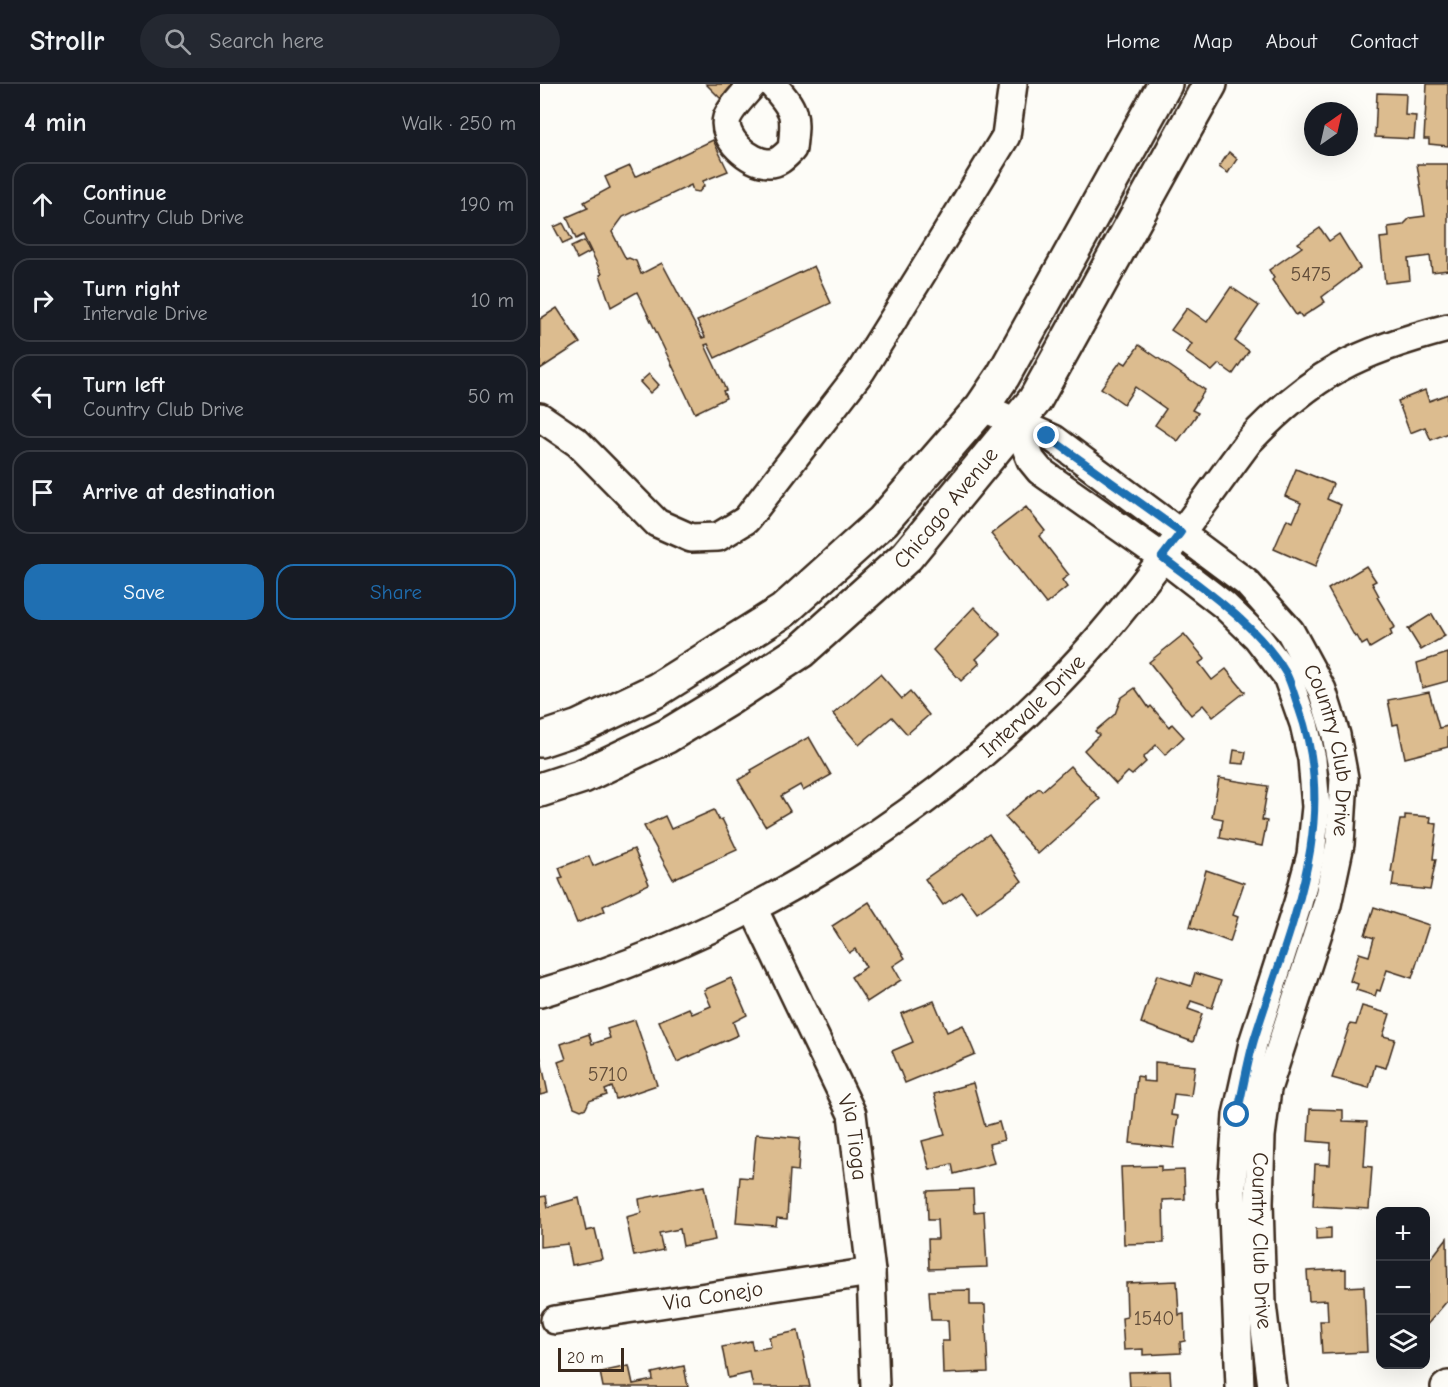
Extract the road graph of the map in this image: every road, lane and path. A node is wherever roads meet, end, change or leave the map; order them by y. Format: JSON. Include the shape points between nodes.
{"nodes":[{"id":1,"x":753,"y":84,"type":"edge"},
{"id":2,"x":772,"y":84,"type":"edge"},
{"id":3,"x":1013,"y":84,"type":"edge"},
{"id":4,"x":1165,"y":84,"type":"edge"},
{"id":5,"x":1210,"y":84,"type":"edge"},
{"id":6,"x":1448,"y":328,"type":"edge"},
{"id":7,"x":982,"y":407,"type":"junction"},
{"id":8,"x":540,"y":417,"type":"edge"},
{"id":9,"x":1017,"y":424,"type":"junction"},
{"id":10,"x":1181,"y":532,"type":"junction"},
{"id":11,"x":1162,"y":557,"type":"junction"},
{"id":12,"x":540,"y":740,"type":"edge"},
{"id":13,"x":540,"y":790,"type":"edge"},
{"id":14,"x":753,"y":908,"type":"junction"},
{"id":15,"x":540,"y":993,"type":"edge"},
{"id":16,"x":871,"y":1272,"type":"junction"},
{"id":17,"x":555,"y":1320,"type":"dead end"},
{"id":18,"x":875,"y":1387,"type":"edge"},
{"id":19,"x":1240,"y":1387,"type":"edge"},
{"id":20,"x":1272,"y":1387,"type":"edge"}],
"edges":[{"from":1,"to":2,"type":"street","via":[[727,118],[727,132],[747,157],[768,163],[782,159],[792,150],[795,116]]},
{"from":3,"to":8,"type":"street","via":[[1006,136],[919,278],[861,371],[746,519],[718,537],[691,538],[657,523],[578,443]]},
{"from":4,"to":7,"type":"main road","name":"Chicago Avenue","via":[[1035,321]]},
{"from":5,"to":9,"type":"main road","name":"Chicago Avenue","via":[[1069,342]]},
{"from":6,"to":10,"type":"street","name":"Intervale Drive","via":[[1342,363],[1309,385],[1249,441]]},
{"from":7,"to":9,"type":"street","name":"Country Club Drive"},
{"from":7,"to":12,"type":"main road","name":"Chicago Avenue","via":[[883,521],[783,611],[657,690],[579,727]]},
{"from":9,"to":10,"type":"street","name":"Country Club Drive","via":[[1054,439]]},
{"from":9,"to":11,"type":"street","name":"Country Club Drive","via":[[1031,460],[1040,471]]},
{"from":9,"to":13,"type":"main road","name":"Chicago Avenue","via":[[907,556],[801,651],[666,736],[583,776]]},
{"from":10,"to":11,"type":"street","name":"Intervale Drive"},
{"from":10,"to":20,"type":"street","name":"Country Club Drive","via":[[1247,583],[1290,631],[1322,690],[1344,778],[1340,844],[1327,905],[1267,1089],[1261,1136],[1262,1304]]},
{"from":11,"to":14,"type":"street","name":"Intervale Drive","via":[[1097,639],[1017,723],[934,792],[846,855]]},
{"from":11,"to":19,"type":"street","name":"Country Club Drive","via":[[1224,605],[1257,637],[1287,675],[1304,724],[1315,795],[1311,855],[1253,1043],[1237,1115],[1232,1190]]},
{"from":14,"to":15,"type":"street","name":"Intervale Drive","via":[[667,948]]},
{"from":14,"to":16,"type":"street","name":"Via Tioga","via":[[852,1114]]},
{"from":16,"to":17,"type":"street","name":"Via Conejo"},
{"from":16,"to":18,"type":"street","name":"Via Tioga"}]}
